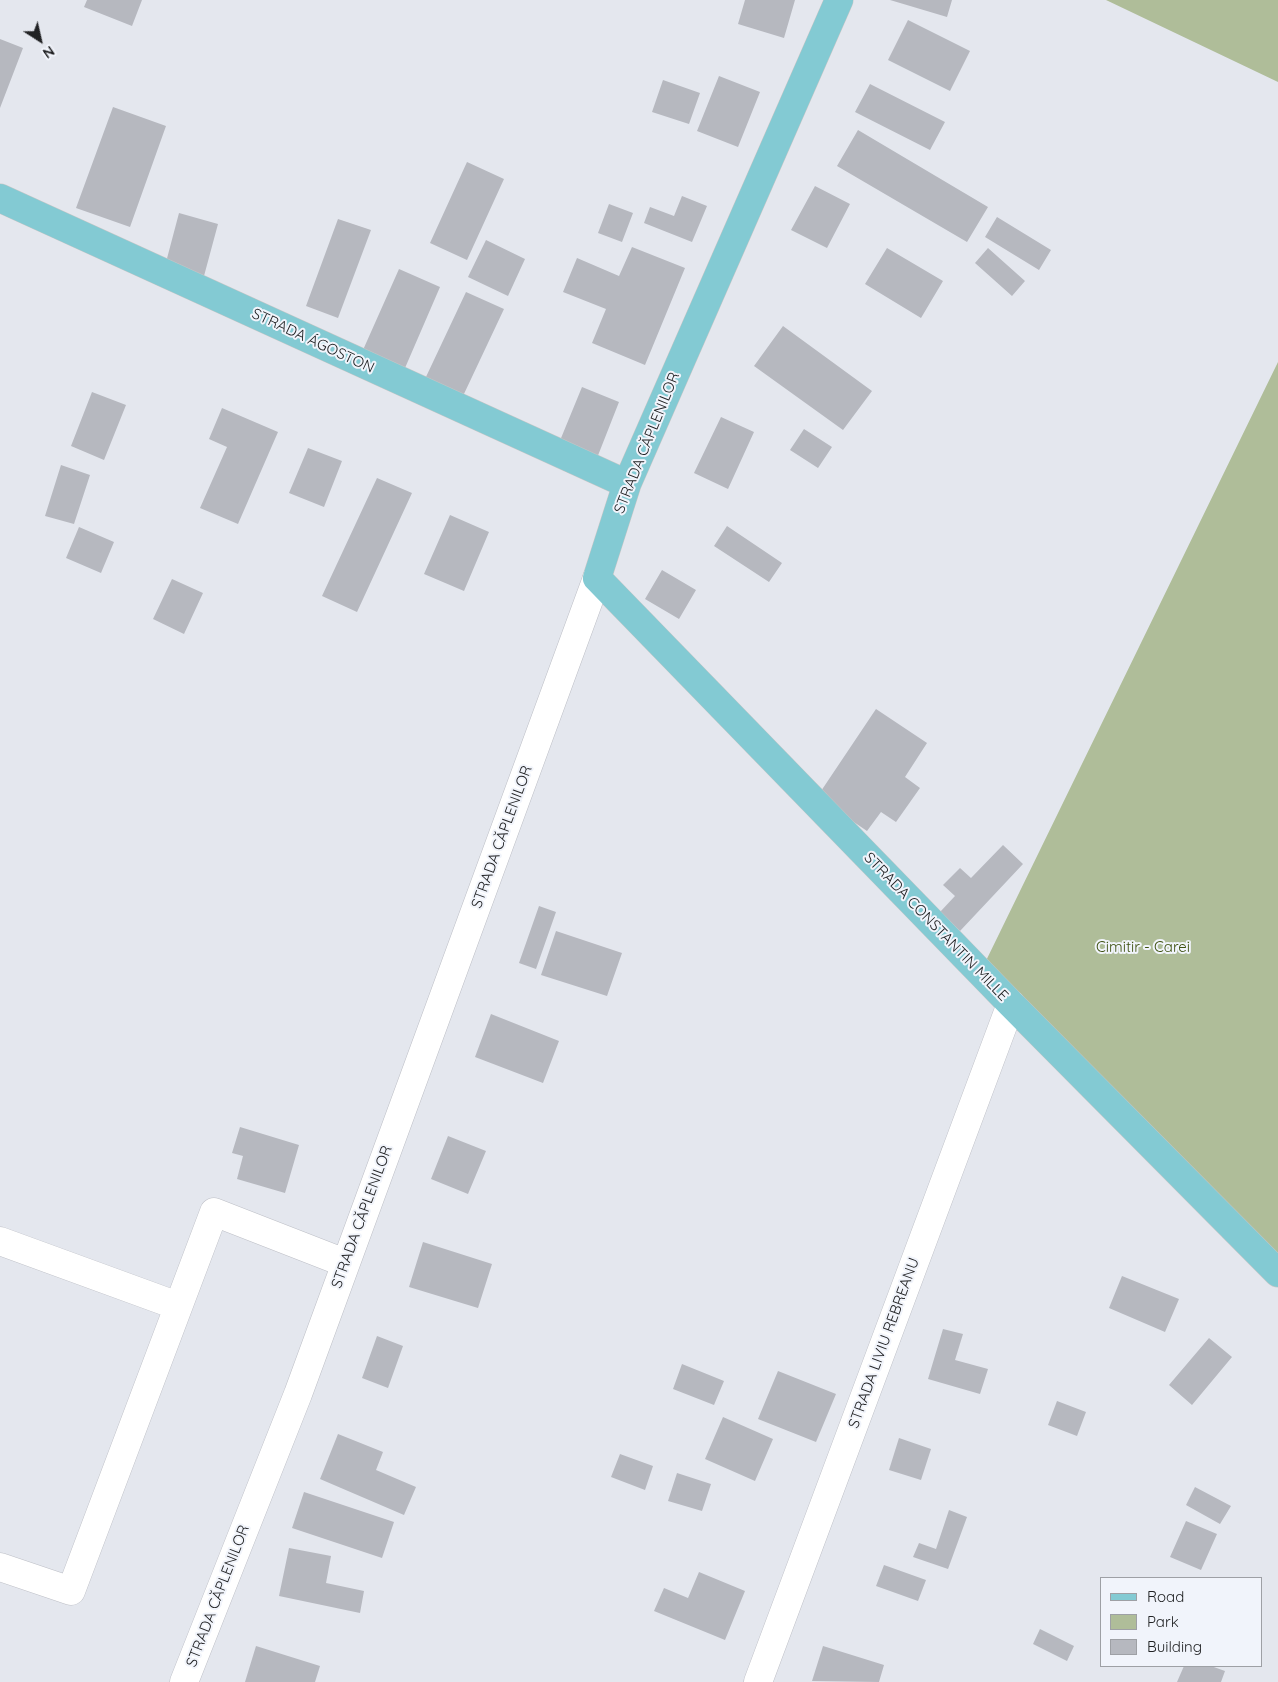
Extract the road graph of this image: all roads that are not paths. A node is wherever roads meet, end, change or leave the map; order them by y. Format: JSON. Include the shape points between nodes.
{"nodes":[{"id":1,"x":839,"y":0,"type":"edge"},
{"id":2,"x":0,"y":198,"type":"edge"},
{"id":3,"x":626,"y":484,"type":"junction"},
{"id":4,"x":597,"y":578,"type":"junction"},
{"id":5,"x":1011,"y":1004,"type":"junction"},
{"id":6,"x":0,"y":1241,"type":"edge"},
{"id":7,"x":346,"y":1263,"type":"junction"},
{"id":8,"x":1278,"y":1273,"type":"edge"},
{"id":9,"x":178,"y":1306,"type":"junction"},
{"id":10,"x":0,"y":1567,"type":"edge"},
{"id":11,"x":184,"y":1682,"type":"edge"},
{"id":12,"x":758,"y":1682,"type":"edge"}],
"edges":[{"from":1,"to":3,"type":"main road","name":"STRADA CĂPLENILOR"},
{"from":2,"to":3,"type":"main road","name":"STRADA ÁGOSTON"},
{"from":3,"to":4,"type":"main road","name":"STRADA CĂPLENILOR"},
{"from":4,"to":5,"type":"main road","name":"STRADA CONSTANTIN MILLE"},
{"from":4,"to":7,"type":"street","name":"STRADA CĂPLENILOR"},
{"from":5,"to":8,"type":"main road","name":"STRADA CONSTANTIN MILLE"},
{"from":5,"to":12,"type":"street","name":"STRADA LIVIU REBREANU"},
{"from":6,"to":9,"type":"street"},
{"from":7,"to":9,"type":"street","via":[[214,1212]]},
{"from":7,"to":11,"type":"street","name":"STRADA CĂPLENILOR"},
{"from":9,"to":10,"type":"street","via":[[71,1590]]}]}
